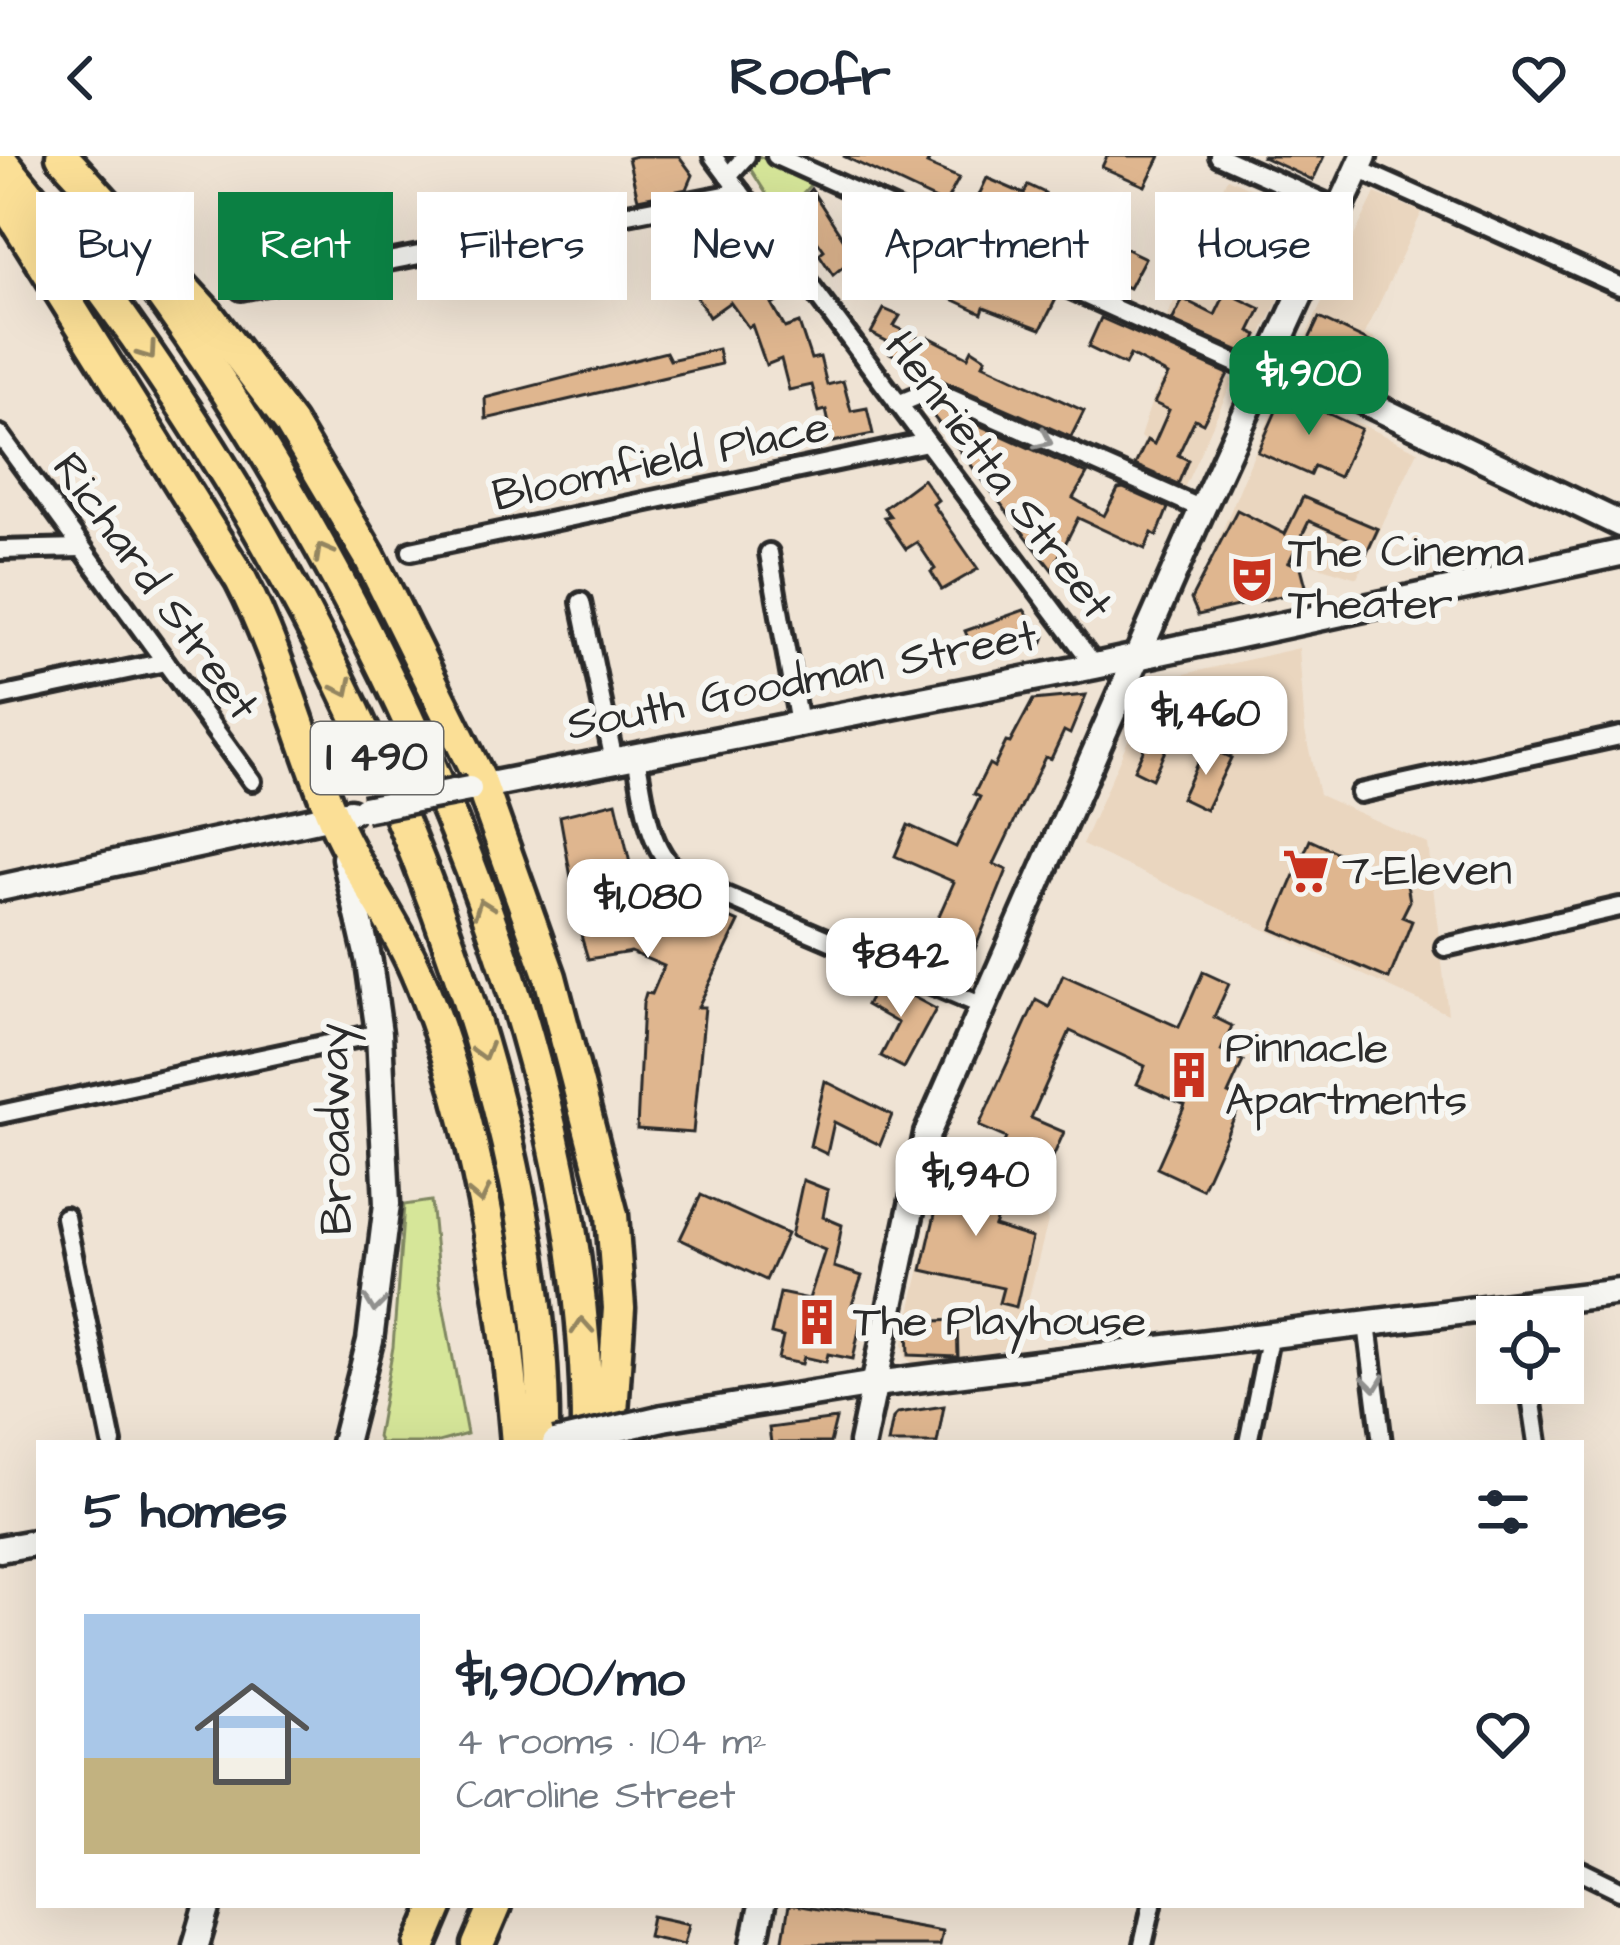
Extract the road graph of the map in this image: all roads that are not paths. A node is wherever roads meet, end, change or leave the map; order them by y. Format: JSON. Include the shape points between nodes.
{"nodes":[{"id":1,"x":58,"y":156,"type":"edge"},
{"id":2,"x":713,"y":156,"type":"edge"},
{"id":3,"x":746,"y":156,"type":"edge"},
{"id":4,"x":776,"y":156,"type":"edge"},
{"id":5,"x":1219,"y":156,"type":"edge"},
{"id":6,"x":0,"y":159,"type":"edge"},
{"id":7,"x":1361,"y":162,"type":"edge"},
{"id":8,"x":734,"y":184,"type":"junction"},
{"id":9,"x":1301,"y":192,"type":"edge"},
{"id":10,"x":1347,"y":192,"type":"edge"},
{"id":11,"x":0,"y":195,"type":"edge"},
{"id":12,"x":393,"y":257,"type":"edge"},
{"id":13,"x":1620,"y":286,"type":"edge"},
{"id":14,"x":1297,"y":300,"type":"edge"},
{"id":15,"x":1266,"y":366,"type":"junction"},
{"id":16,"x":898,"y":404,"type":"junction"},
{"id":17,"x":0,"y":435,"type":"edge"},
{"id":18,"x":927,"y":442,"type":"junction"},
{"id":19,"x":1202,"y":509,"type":"junction"},
{"id":20,"x":1620,"y":524,"type":"edge"},
{"id":21,"x":81,"y":548,"type":"junction"},
{"id":22,"x":0,"y":550,"type":"edge"},
{"id":23,"x":411,"y":551,"type":"dead end"},
{"id":24,"x":769,"y":553,"type":"dead end"},
{"id":25,"x":1620,"y":554,"type":"edge"},
{"id":26,"x":581,"y":602,"type":"dead end"},
{"id":27,"x":1136,"y":658,"type":"junction"},
{"id":28,"x":165,"y":662,"type":"junction"},
{"id":29,"x":1095,"y":666,"type":"junction"},
{"id":30,"x":0,"y":698,"type":"edge"},
{"id":31,"x":800,"y":724,"type":"junction"},
{"id":32,"x":1620,"y":736,"type":"edge"},
{"id":33,"x":625,"y":758,"type":"junction"},
{"id":34,"x":251,"y":782,"type":"dead end"},
{"id":35,"x":476,"y":788,"type":"junction"},
{"id":36,"x":1360,"y":793,"type":"dead end"},
{"id":37,"x":332,"y":815,"type":"junction"},
{"id":38,"x":0,"y":888,"type":"edge"},
{"id":39,"x":1620,"y":908,"type":"edge"},
{"id":40,"x":1445,"y":947,"type":"dead end"},
{"id":41,"x":982,"y":1006,"type":"junction"},
{"id":42,"x":379,"y":1033,"type":"junction"},
{"id":43,"x":0,"y":1114,"type":"edge"},
{"id":44,"x":65,"y":1217,"type":"dead end"},
{"id":45,"x":1620,"y":1292,"type":"edge"},
{"id":46,"x":1584,"y":1298,"type":"edge"},
{"id":47,"x":1476,"y":1314,"type":"edge"},
{"id":48,"x":1367,"y":1324,"type":"junction"},
{"id":49,"x":1270,"y":1334,"type":"junction"},
{"id":50,"x":875,"y":1384,"type":"junction"},
{"id":51,"x":1532,"y":1404,"type":"edge"},
{"id":52,"x":111,"y":1440,"type":"edge"},
{"id":53,"x":345,"y":1440,"type":"edge"},
{"id":54,"x":517,"y":1440,"type":"edge"},
{"id":55,"x":543,"y":1440,"type":"edge"},
{"id":56,"x":568,"y":1440,"type":"edge"},
{"id":57,"x":587,"y":1440,"type":"edge"},
{"id":58,"x":610,"y":1440,"type":"edge"},
{"id":59,"x":863,"y":1440,"type":"edge"},
{"id":60,"x":1249,"y":1440,"type":"edge"},
{"id":61,"x":1382,"y":1440,"type":"edge"},
{"id":62,"x":1538,"y":1440,"type":"edge"},
{"id":63,"x":36,"y":1543,"type":"edge"},
{"id":64,"x":0,"y":1549,"type":"edge"},
{"id":65,"x":1584,"y":1872,"type":"edge"},
{"id":66,"x":1620,"y":1890,"type":"edge"},
{"id":67,"x":207,"y":1908,"type":"edge"},
{"id":68,"x":437,"y":1908,"type":"edge"},
{"id":69,"x":494,"y":1908,"type":"edge"},
{"id":70,"x":762,"y":1908,"type":"edge"},
{"id":71,"x":1151,"y":1908,"type":"edge"},
{"id":72,"x":196,"y":1945,"type":"edge"},
{"id":73,"x":421,"y":1945,"type":"edge"},
{"id":74,"x":478,"y":1945,"type":"edge"},
{"id":75,"x":754,"y":1945,"type":"edge"},
{"id":76,"x":1143,"y":1945,"type":"edge"}],
"edges":[{"from":1,"to":35,"type":"highway","via":[[208,315],[290,423],[369,556]]},
{"from":57,"to":1,"type":"highway","number":"I 490","one_way":true,"via":[[579,1288],[556,1154],[510,987],[439,793],[352,605],[277,471]]},
{"from":2,"to":8,"type":"street","name":"Henrietta Street"},
{"from":3,"to":8,"type":"street"},
{"from":4,"to":15,"type":"street"},
{"from":5,"to":9,"type":"street"},
{"from":6,"to":55,"type":"highway","number":"I 490","one_way":true,"via":[[115,305],[220,461],[298,596],[393,795],[464,989],[506,1136],[534,1288]]},
{"from":7,"to":10,"type":"street"},
{"from":7,"to":13,"type":"street"},
{"from":8,"to":12,"type":"street"},
{"from":8,"to":16,"type":"street","name":"Henrietta Street"},
{"from":11,"to":37,"type":"highway","via":[[241,580]]},
{"from":14,"to":15,"type":"street"},
{"from":15,"to":19,"type":"street"},
{"from":15,"to":20,"type":"street"},
{"from":16,"to":18,"type":"street","name":"Henrietta Street"},
{"from":16,"to":19,"type":"street","one_way":true,"via":[[932,390]]},
{"from":17,"to":21,"type":"street","name":"Richard Street"},
{"from":18,"to":23,"type":"street","name":"Bloomfield Place"},
{"from":18,"to":29,"type":"street","name":"Henrietta Street"},
{"from":19,"to":27,"type":"street"},
{"from":21,"to":22,"type":"street"},
{"from":21,"to":28,"type":"street","name":"Richard Street"},
{"from":24,"to":31,"type":"street"},
{"from":25,"to":27,"type":"street","name":"South Goodman Street"},
{"from":26,"to":33,"type":"street"},
{"from":27,"to":29,"type":"street","name":"South Goodman Street"},
{"from":27,"to":41,"type":"street"},
{"from":28,"to":30,"type":"street"},
{"from":28,"to":34,"type":"street","name":"Richard Street"},
{"from":29,"to":31,"type":"street","name":"South Goodman Street"},
{"from":31,"to":33,"type":"street","name":"South Goodman Street"},
{"from":32,"to":36,"type":"street"},
{"from":33,"to":35,"type":"street","name":"South Goodman Street"},
{"from":33,"to":41,"type":"street","via":[[671,869]]},
{"from":35,"to":37,"type":"street","name":"South Goodman Street","bridge":true},
{"from":35,"to":58,"type":"highway","via":[[550,977],[612,1215],[619,1308]]},
{"from":37,"to":38,"type":"street","name":"South Goodman Street"},
{"from":37,"to":42,"type":"street","name":"Broadway"},
{"from":37,"to":54,"type":"highway","one_way":true,"via":[[411,959],[448,1063],[483,1210]]},
{"from":39,"to":40,"type":"street"},
{"from":41,"to":50,"type":"street","via":[[927,1134]]},
{"from":42,"to":43,"type":"street"},
{"from":42,"to":53,"type":"street","name":"Broadway","one_way":true,"via":[[387,1204],[370,1341]]},
{"from":44,"to":52,"type":"street"},
{"from":45,"to":46,"type":"street"},
{"from":47,"to":48,"type":"street"},
{"from":48,"to":49,"type":"street"},
{"from":48,"to":61,"type":"street","one_way":true},
{"from":49,"to":50,"type":"street"},
{"from":49,"to":60,"type":"street"},
{"from":50,"to":56,"type":"street","bridge":true},
{"from":50,"to":59,"type":"street"},
{"from":51,"to":62,"type":"street"},
{"from":63,"to":64,"type":"street"},
{"from":65,"to":66,"type":"street"},
{"from":67,"to":72,"type":"street"},
{"from":68,"to":73,"type":"highway"},
{"from":69,"to":74,"type":"highway"},
{"from":70,"to":75,"type":"street"},
{"from":71,"to":76,"type":"street"}]}
